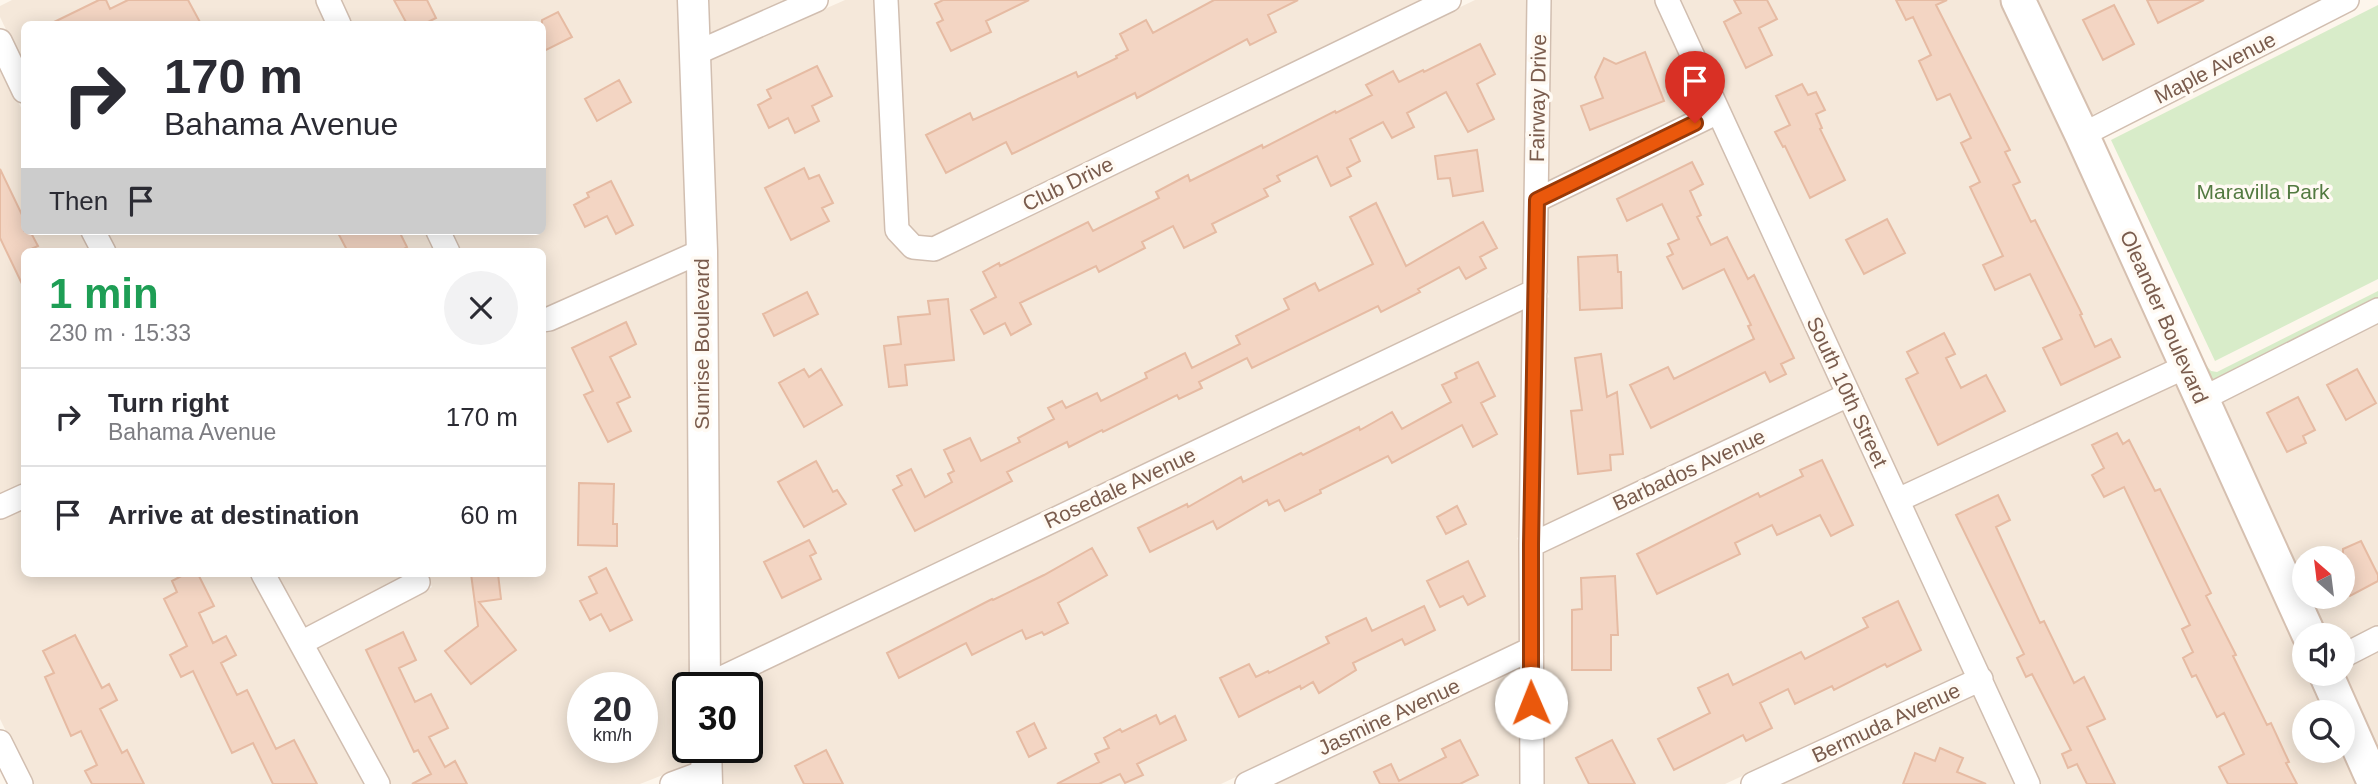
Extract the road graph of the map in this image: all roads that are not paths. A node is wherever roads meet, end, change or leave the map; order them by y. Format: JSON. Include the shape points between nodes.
{"nodes":[{"id":1,"x":328,"y":0,"type":"edge"},
{"id":2,"x":693,"y":0,"type":"edge"},
{"id":3,"x":816,"y":0,"type":"edge"},
{"id":4,"x":886,"y":0,"type":"edge"},
{"id":5,"x":1449,"y":0,"type":"edge"},
{"id":6,"x":1539,"y":0,"type":"edge"},
{"id":7,"x":1667,"y":0,"type":"edge"},
{"id":8,"x":2018,"y":0,"type":"edge"},
{"id":9,"x":2347,"y":0,"type":"edge"},
{"id":10,"x":338,"y":21,"type":"edge"},
{"id":11,"x":0,"y":41,"type":"edge"},
{"id":12,"x":694,"y":54,"type":"junction"},
{"id":13,"x":21,"y":85,"type":"edge"},
{"id":14,"x":1718,"y":112,"type":"junction"},
{"id":15,"x":2082,"y":135,"type":"junction"},
{"id":16,"x":1537,"y":200,"type":"junction"},
{"id":17,"x":702,"y":251,"type":"junction"},
{"id":18,"x":1535,"y":291,"type":"junction"},
{"id":19,"x":2378,"y":310,"type":"edge"},
{"id":20,"x":546,"y":319,"type":"edge"},
{"id":21,"x":2185,"y":367,"type":"junction"},
{"id":22,"x":1848,"y":396,"type":"junction"},
{"id":23,"x":2200,"y":400,"type":"junction"},
{"id":24,"x":21,"y":497,"type":"edge"},
{"id":25,"x":1898,"y":500,"type":"junction"},
{"id":26,"x":0,"y":507,"type":"edge"},
{"id":27,"x":1531,"y":544,"type":"junction"},
{"id":28,"x":265,"y":577,"type":"edge"},
{"id":29,"x":418,"y":582,"type":"dead end"},
{"id":30,"x":2303,"y":623,"type":"edge"},
{"id":31,"x":2378,"y":638,"type":"edge"},
{"id":32,"x":301,"y":643,"type":"junction"},
{"id":33,"x":1531,"y":649,"type":"junction"},
{"id":34,"x":2355,"y":650,"type":"edge"},
{"id":35,"x":705,"y":672,"type":"edge"},
{"id":36,"x":736,"y":672,"type":"edge"},
{"id":37,"x":1981,"y":679,"type":"junction"},
{"id":38,"x":2331,"y":686,"type":"edge"},
{"id":39,"x":0,"y":742,"type":"edge"},
{"id":40,"x":707,"y":767,"type":"edge"},
{"id":41,"x":21,"y":784,"type":"edge"},
{"id":42,"x":378,"y":784,"type":"edge"},
{"id":43,"x":672,"y":784,"type":"edge"},
{"id":44,"x":1248,"y":784,"type":"edge"},
{"id":45,"x":1532,"y":784,"type":"edge"},
{"id":46,"x":1753,"y":784,"type":"edge"},
{"id":47,"x":2028,"y":784,"type":"edge"},
{"id":48,"x":2375,"y":784,"type":"edge"}],
"edges":[{"from":1,"to":10,"type":"street"},
{"from":2,"to":12,"type":"street","name":"Sunrise Boulevard"},
{"from":3,"to":12,"type":"street"},
{"from":4,"to":5,"type":"street","name":"Club Drive","via":[[897,230],[913,247],[933,249]]},
{"from":6,"to":16,"type":"street","name":"Fairway Drive"},
{"from":7,"to":14,"type":"street","name":"South 10th Street"},
{"from":8,"to":15,"type":"main road","name":"Oleander Boulevard"},
{"from":9,"to":15,"type":"street","name":"Maple Avenue"},
{"from":11,"to":13,"type":"street"},
{"from":12,"to":17,"type":"street","name":"Sunrise Boulevard"},
{"from":14,"to":16,"type":"street"},
{"from":14,"to":22,"type":"street","name":"South 10th Street"},
{"from":15,"to":21,"type":"main road","name":"Oleander Boulevard"},
{"from":16,"to":18,"type":"street","name":"Fairway Drive"},
{"from":17,"to":20,"type":"street"},
{"from":17,"to":35,"type":"street","name":"Sunrise Boulevard"},
{"from":18,"to":27,"type":"street","name":"Fairway Drive"},
{"from":18,"to":36,"type":"street","name":"Rosedale Avenue"},
{"from":19,"to":23,"type":"street"},
{"from":21,"to":23,"type":"main road","name":"Oleander Boulevard"},
{"from":21,"to":25,"type":"street"},
{"from":22,"to":25,"type":"street","name":"South 10th Street"},
{"from":22,"to":27,"type":"street","name":"Barbados Avenue"},
{"from":23,"to":30,"type":"main road","name":"Oleander Boulevard"},
{"from":24,"to":26,"type":"street"},
{"from":25,"to":37,"type":"street","name":"South 10th Street"},
{"from":27,"to":33,"type":"street","name":"Fairway Drive"},
{"from":28,"to":32,"type":"street"},
{"from":29,"to":32,"type":"street"},
{"from":31,"to":34,"type":"street"},
{"from":32,"to":42,"type":"street"},
{"from":33,"to":44,"type":"street","name":"Jasmine Avenue"},
{"from":33,"to":45,"type":"street","name":"Fairway Drive"},
{"from":37,"to":46,"type":"street","name":"Bermuda Avenue"},
{"from":37,"to":47,"type":"street","name":"South 10th Street"},
{"from":38,"to":48,"type":"main road"},
{"from":39,"to":41,"type":"street"},
{"from":40,"to":43,"type":"street"}]}
